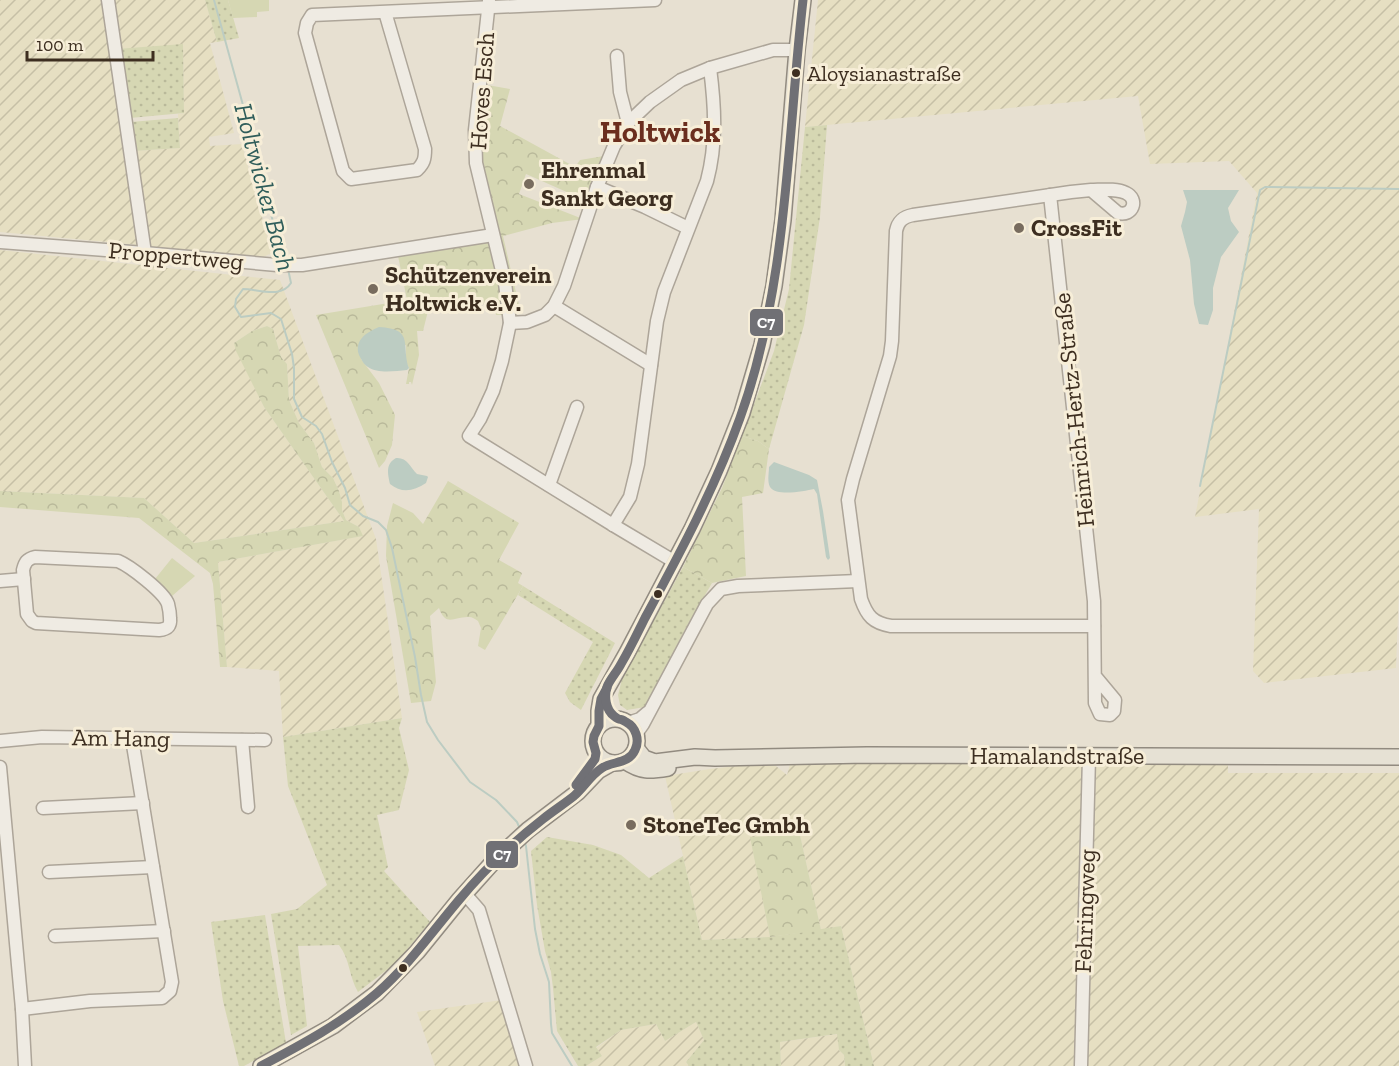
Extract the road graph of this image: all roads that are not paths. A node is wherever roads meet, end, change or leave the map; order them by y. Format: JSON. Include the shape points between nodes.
{"nodes":[{"id":1,"x":108,"y":0,"type":"edge"},
{"id":2,"x":655,"y":0,"type":"edge"},
{"id":3,"x":803,"y":0,"type":"edge"},
{"id":4,"x":489,"y":4,"type":"edge"},
{"id":5,"x":385,"y":12,"type":"junction"},
{"id":6,"x":797,"y":50,"type":"junction"},
{"id":7,"x":617,"y":56,"type":"dead end"},
{"id":8,"x":710,"y":69,"type":"junction"},
{"id":9,"x":628,"y":123,"type":"junction"},
{"id":10,"x":597,"y":187,"type":"junction"},
{"id":11,"x":1091,"y":190,"type":"dead end"},
{"id":12,"x":1050,"y":195,"type":"junction"},
{"id":13,"x":688,"y":228,"type":"junction"},
{"id":14,"x":493,"y":235,"type":"junction"},
{"id":15,"x":0,"y":242,"type":"edge"},
{"id":16,"x":145,"y":253,"type":"junction"},
{"id":17,"x":554,"y":306,"type":"junction"},
{"id":18,"x":510,"y":323,"type":"junction"},
{"id":19,"x":651,"y":365,"type":"junction"},
{"id":20,"x":577,"y":407,"type":"dead end"},
{"id":21,"x":549,"y":485,"type":"junction"},
{"id":22,"x":613,"y":525,"type":"junction"},
{"id":23,"x":675,"y":562,"type":"junction"},
{"id":24,"x":24,"y":579,"type":"junction"},
{"id":25,"x":0,"y":580,"type":"edge"},
{"id":26,"x":858,"y":581,"type":"junction"},
{"id":27,"x":1094,"y":626,"type":"junction"},
{"id":28,"x":1095,"y":676,"type":"dead end"},
{"id":29,"x":607,"y":687,"type":"junction"},
{"id":30,"x":599,"y":726,"type":"junction"},
{"id":31,"x":630,"y":731,"type":"junction"},
{"id":32,"x":132,"y":739,"type":"junction"},
{"id":33,"x":242,"y":740,"type":"junction"},
{"id":34,"x":265,"y":740,"type":"dead end"},
{"id":35,"x":0,"y":741,"type":"edge"},
{"id":36,"x":596,"y":753,"type":"junction"},
{"id":37,"x":1089,"y":757,"type":"junction"},
{"id":38,"x":1399,"y":757,"type":"edge"},
{"id":39,"x":715,"y":758,"type":"junction"},
{"id":40,"x":619,"y":762,"type":"junction"},
{"id":41,"x":0,"y":767,"type":"edge"},
{"id":42,"x":564,"y":802,"type":"junction"},
{"id":43,"x":142,"y":803,"type":"junction"},
{"id":44,"x":248,"y":807,"type":"dead end"},
{"id":45,"x":43,"y":808,"type":"dead end"},
{"id":46,"x":3,"y":834,"type":"edge"},
{"id":47,"x":153,"y":867,"type":"junction"},
{"id":48,"x":49,"y":872,"type":"dead end"},
{"id":49,"x":465,"y":894,"type":"junction"},
{"id":50,"x":164,"y":931,"type":"junction"},
{"id":51,"x":55,"y":936,"type":"dead end"},
{"id":52,"x":22,"y":1009,"type":"junction"},
{"id":53,"x":25,"y":1066,"type":"edge"},
{"id":54,"x":261,"y":1066,"type":"edge"},
{"id":55,"x":526,"y":1066,"type":"edge"},
{"id":56,"x":1081,"y":1066,"type":"edge"}],
"edges":[{"from":1,"to":16,"type":"street"},
{"from":2,"to":4,"type":"street"},
{"from":3,"to":6,"type":"main road"},
{"from":4,"to":5,"type":"street"},
{"from":4,"to":14,"type":"street","name":"Hoves Esch","via":[[475,130],[476,163]]},
{"from":5,"to":5,"type":"street","via":[[425,159],[417,170],[351,179],[343,171],[305,33],[307,23],[312,15]]},
{"from":6,"to":8,"type":"street","via":[[773,50]]},
{"from":6,"to":23,"type":"main road","via":[[783,220],[762,345],[732,438]]},
{"from":7,"to":9,"type":"street"},
{"from":8,"to":9,"type":"street","via":[[681,80]]},
{"from":8,"to":13,"type":"street","via":[[715,106],[713,149],[707,181]]},
{"from":9,"to":10,"type":"street"},
{"from":10,"to":13,"type":"street"},
{"from":10,"to":17,"type":"street"},
{"from":11,"to":12,"type":"street"},
{"from":12,"to":26,"type":"street","via":[[913,215],[897,226],[890,356],[849,500]]},
{"from":12,"to":27,"type":"street","name":"Heinrich-Hertz-Straße","via":[[1090,553]]},
{"from":13,"to":19,"type":"street","via":[[664,292]]},
{"from":14,"to":16,"type":"street","name":"Proppertweg","via":[[302,265]]},
{"from":14,"to":18,"type":"street","name":"Hoves Esch"},
{"from":15,"to":16,"type":"street","name":"Proppertweg"},
{"from":17,"to":18,"type":"street","via":[[545,315],[527,322]]},
{"from":17,"to":19,"type":"street"},
{"from":18,"to":21,"type":"street","name":"Hoves Esch","via":[[493,391],[469,436]]},
{"from":19,"to":22,"type":"street","via":[[638,464],[630,497]]},
{"from":20,"to":21,"type":"street"},
{"from":21,"to":22,"type":"street","name":"Hoves Esch"},
{"from":22,"to":23,"type":"street","name":"Hoves Esch"},
{"from":23,"to":29,"type":"main road"},
{"from":24,"to":24,"type":"street","via":[[27,614],[36,623],[159,630],[170,626],[168,604],[163,596],[118,561],[35,557],[25,563]]},
{"from":24,"to":25,"type":"street"},
{"from":26,"to":27,"type":"street","via":[[870,617],[891,626]]},
{"from":26,"to":31,"type":"street","via":[[721,589],[707,604],[651,710]]},
{"from":27,"to":28,"type":"street","name":"Heinrich-Hertz-Straße"},
{"from":29,"to":30,"type":"main road","via":[[598,711]]},
{"from":29,"to":31,"type":"main road","via":[[608,709]]},
{"from":30,"to":31,"type":"main road","via":[[612,719]]},
{"from":30,"to":36,"type":"main road","via":[[593,742]]},
{"from":31,"to":39,"type":"main road","name":"Hamalandstraße","via":[[644,758],[655,762]]},
{"from":31,"to":40,"type":"main road","via":[[632,756]]},
{"from":32,"to":33,"type":"street","name":"Am Hang"},
{"from":32,"to":35,"type":"street","name":"Am Hang","via":[[42,737]]},
{"from":32,"to":43,"type":"street"},
{"from":33,"to":34,"type":"street","name":"Am Hang"},
{"from":33,"to":44,"type":"street"},
{"from":36,"to":40,"type":"main road","via":[[606,761]]},
{"from":36,"to":42,"type":"main road"},
{"from":37,"to":38,"type":"main road","name":"Hamalandstraße"},
{"from":37,"to":39,"type":"main road","name":"Hamalandstraße"},
{"from":37,"to":56,"type":"street","name":"Fehringweg"},
{"from":39,"to":40,"type":"main road","name":"Hamalandstraße","via":[[696,765],[650,771]]},
{"from":40,"to":42,"type":"main road","via":[[598,771]]},
{"from":41,"to":46,"type":"street"},
{"from":42,"to":49,"type":"main road","via":[[516,840]]},
{"from":43,"to":45,"type":"street"},
{"from":43,"to":47,"type":"street"},
{"from":46,"to":52,"type":"street"},
{"from":47,"to":48,"type":"street"},
{"from":47,"to":50,"type":"street"},
{"from":49,"to":54,"type":"main road","via":[[377,993],[333,1026]]},
{"from":49,"to":55,"type":"street","via":[[479,910]]},
{"from":50,"to":51,"type":"street"},
{"from":50,"to":52,"type":"street","via":[[172,982],[170,991],[162,998]]},
{"from":52,"to":53,"type":"street"}]}
